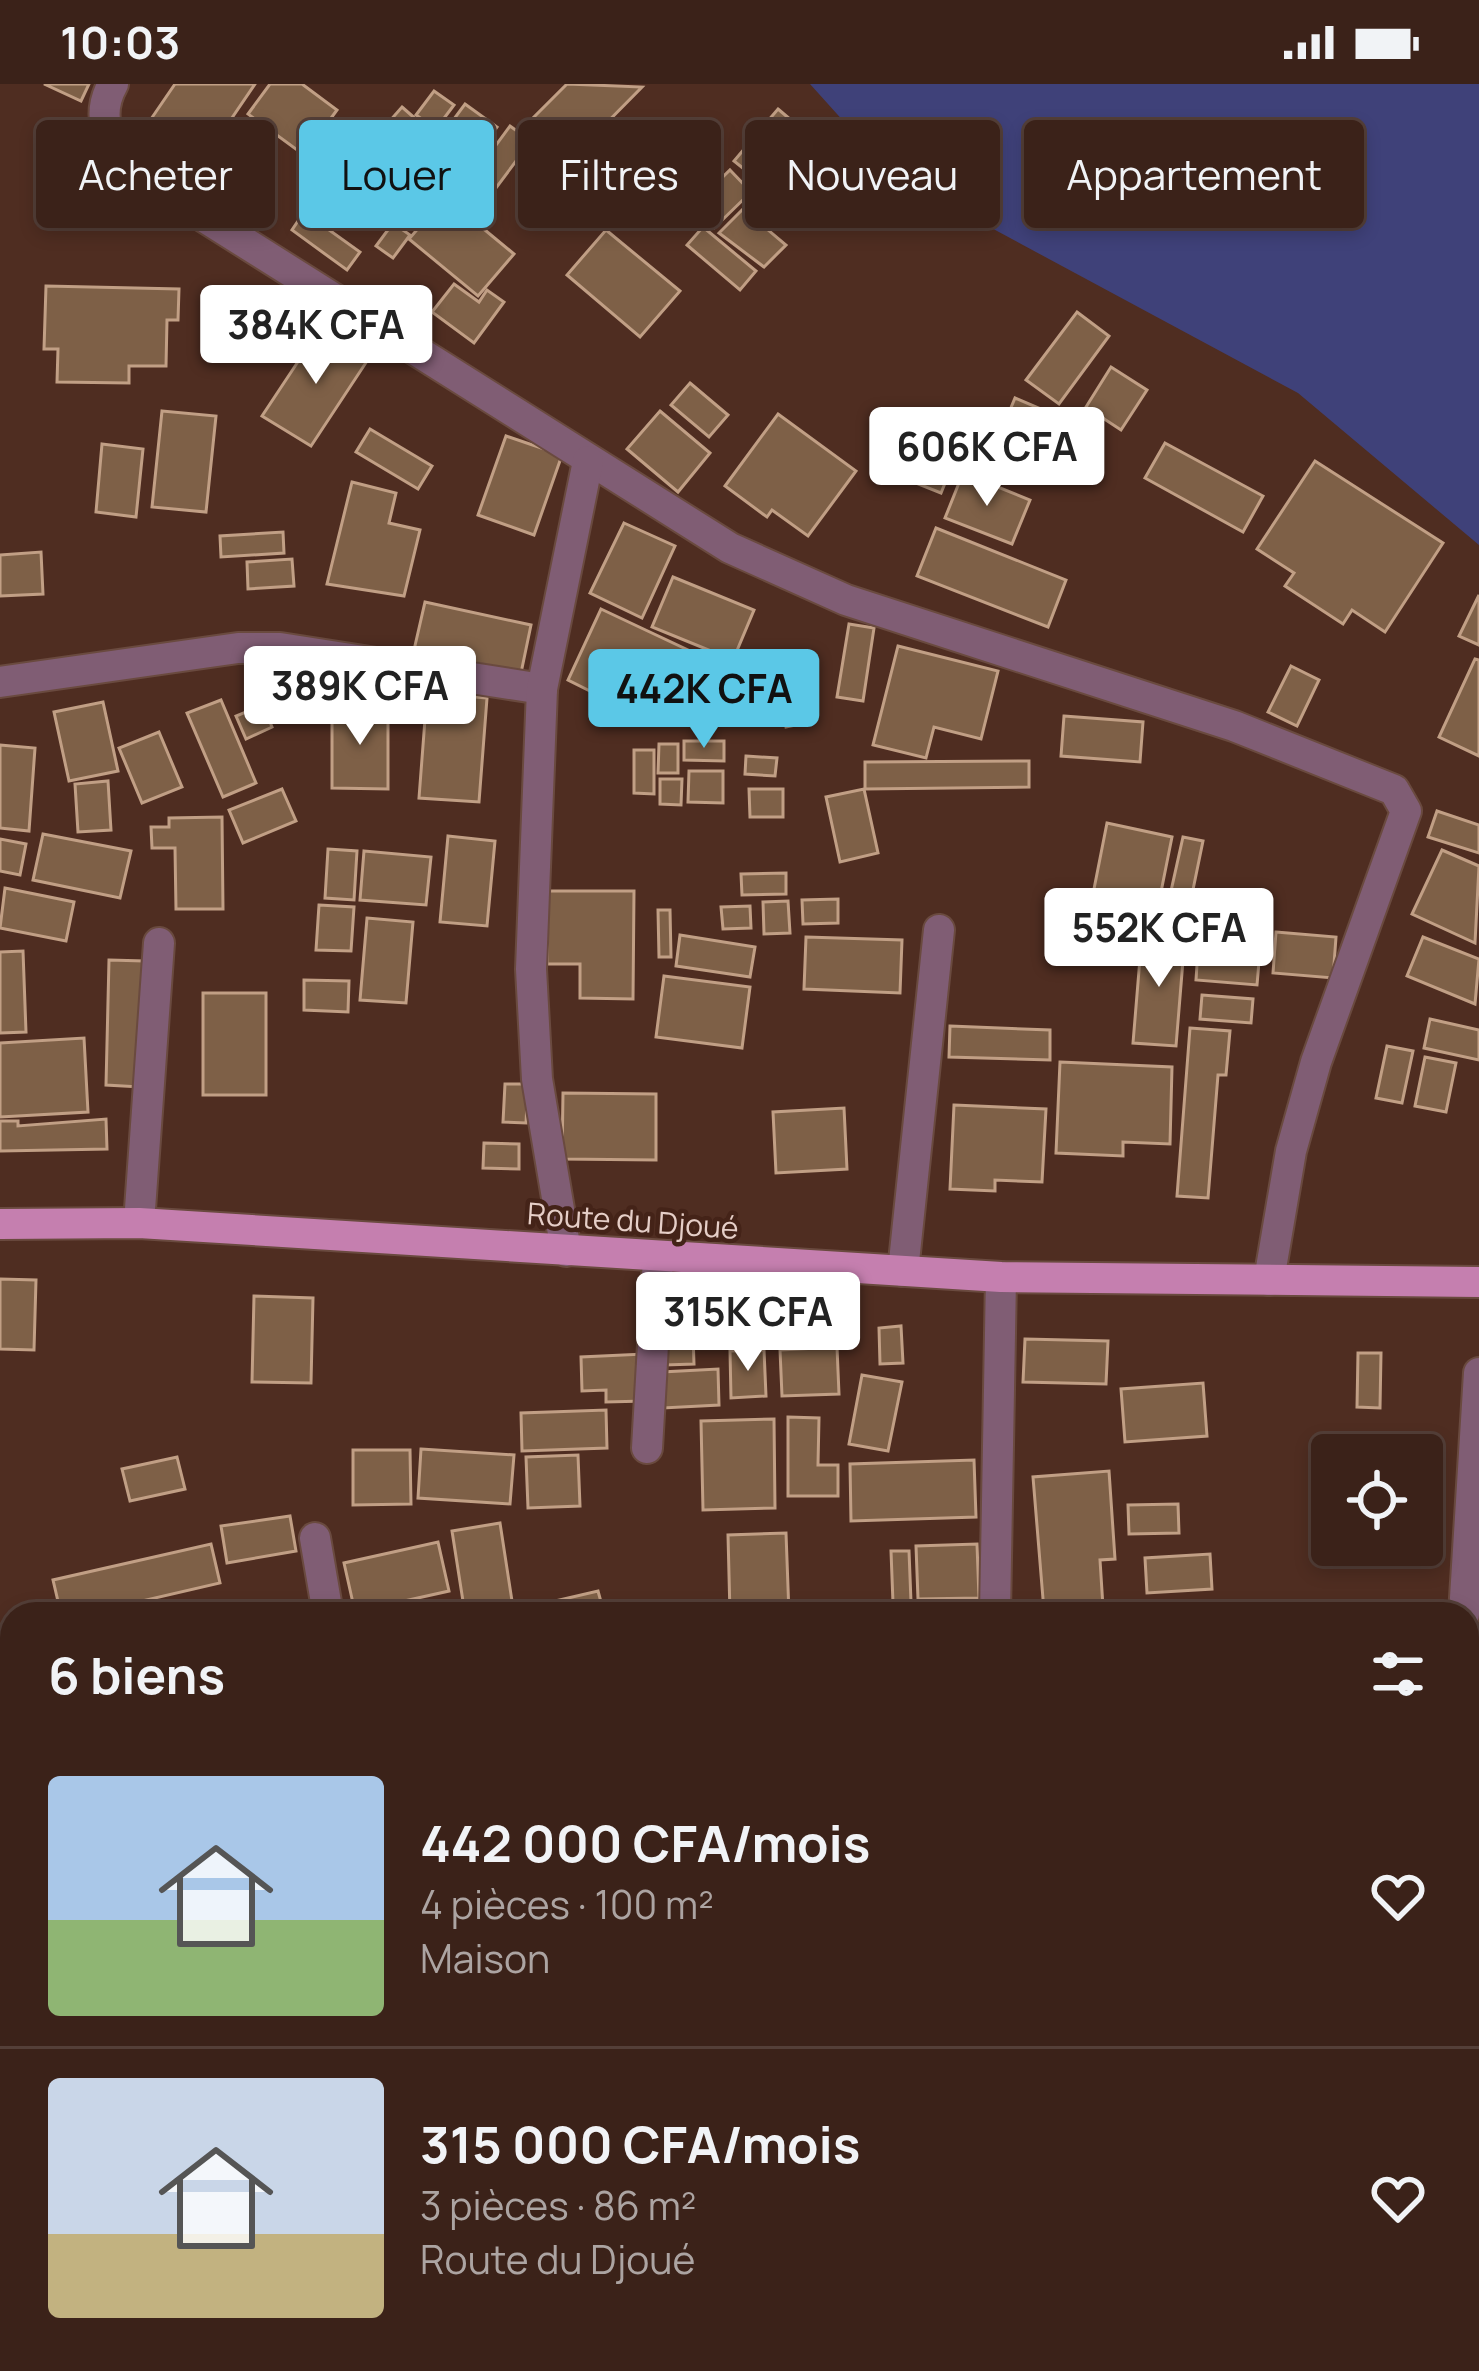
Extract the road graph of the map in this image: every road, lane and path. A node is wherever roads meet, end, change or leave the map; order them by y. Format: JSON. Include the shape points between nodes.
{"nodes":[{"id":1,"x":113,"y":84,"type":"edge"},
{"id":2,"x":588,"y":460,"type":"junction"},
{"id":3,"x":0,"y":682,"type":"edge"},
{"id":4,"x":542,"y":689,"type":"junction"},
{"id":5,"x":939,"y":930,"type":"dead end"},
{"id":6,"x":159,"y":943,"type":"dead end"},
{"id":7,"x":139,"y":1222,"type":"junction"},
{"id":8,"x":0,"y":1224,"type":"edge"},
{"id":9,"x":566,"y":1251,"type":"junction"},
{"id":10,"x":658,"y":1259,"type":"junction"},
{"id":11,"x":903,"y":1271,"type":"junction"},
{"id":12,"x":1001,"y":1277,"type":"junction"},
{"id":13,"x":1269,"y":1280,"type":"junction"},
{"id":14,"x":1479,"y":1282,"type":"edge"},
{"id":15,"x":1479,"y":1373,"type":"edge"},
{"id":16,"x":647,"y":1448,"type":"dead end"},
{"id":17,"x":315,"y":1538,"type":"dead end"},
{"id":18,"x":326,"y":1602,"type":"edge"},
{"id":19,"x":995,"y":1602,"type":"edge"},
{"id":20,"x":1466,"y":1602,"type":"edge"}],
"edges":[{"from":1,"to":2,"type":"street","via":[[104,100],[106,138],[128,169]]},
{"from":2,"to":4,"type":"street"},
{"from":2,"to":13,"type":"street","via":[[730,548],[845,600],[1234,726],[1371,778],[1403,800],[1406,811],[1303,1107]]},
{"from":3,"to":4,"type":"street","via":[[280,648]]},
{"from":4,"to":9,"type":"street","via":[[531,969],[537,1079]]},
{"from":5,"to":11,"type":"street"},
{"from":6,"to":7,"type":"street"},
{"from":7,"to":8,"type":"main road","name":"Route du Djoué"},
{"from":7,"to":9,"type":"main road","name":"Route du Djoué"},
{"from":9,"to":10,"type":"main road","name":"Route du Djoué"},
{"from":10,"to":11,"type":"main road","name":"Route du Djoué"},
{"from":10,"to":16,"type":"street"},
{"from":11,"to":12,"type":"main road","name":"Route du Djoué"},
{"from":12,"to":13,"type":"main road","name":"Route du Djoué"},
{"from":12,"to":19,"type":"street"},
{"from":13,"to":14,"type":"main road","name":"Route du Djoué"},
{"from":15,"to":20,"type":"street"},
{"from":17,"to":18,"type":"street"}]}
